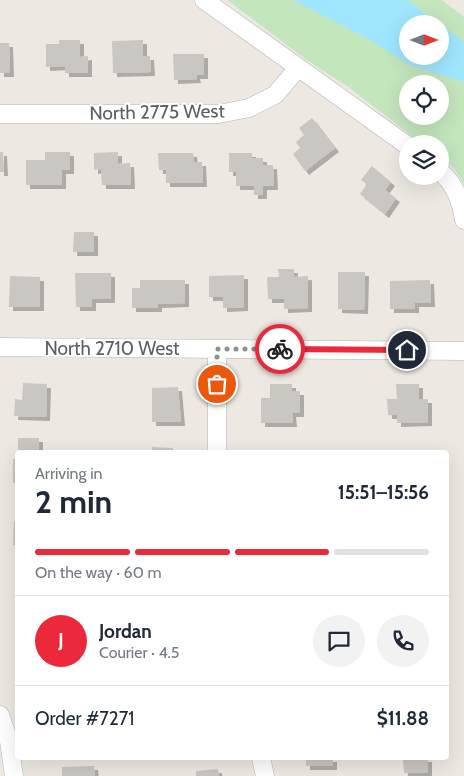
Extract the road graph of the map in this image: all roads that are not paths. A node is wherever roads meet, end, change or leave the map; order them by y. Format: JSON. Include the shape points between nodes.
{"nodes":[{"id":1,"x":204,"y":0,"type":"edge"},
{"id":2,"x":298,"y":68,"type":"junction"},
{"id":3,"x":0,"y":114,"type":"edge"},
{"id":4,"x":399,"y":140,"type":"edge"},
{"id":5,"x":449,"y":179,"type":"edge"},
{"id":6,"x":464,"y":220,"type":"edge"},
{"id":7,"x":0,"y":347,"type":"edge"},
{"id":8,"x":217,"y":349,"type":"junction"},
{"id":9,"x":464,"y":351,"type":"edge"},
{"id":10,"x":217,"y":450,"type":"edge"},
{"id":11,"x":0,"y":715,"type":"edge"},
{"id":12,"x":261,"y":760,"type":"edge"},
{"id":13,"x":14,"y":776,"type":"edge"},
{"id":14,"x":265,"y":776,"type":"edge"}],
"edges":[{"from":1,"to":2,"type":"street"},
{"from":2,"to":3,"type":"street","name":"North 2775 West","via":[[274,95],[248,108],[219,114]]},
{"from":2,"to":4,"type":"street"},
{"from":5,"to":6,"type":"street","via":[[461,201]]},
{"from":7,"to":8,"type":"street","name":"North 2710 West"},
{"from":8,"to":9,"type":"street","name":"North 2710 West"},
{"from":8,"to":10,"type":"street"},
{"from":11,"to":13,"type":"street","via":[[9,741]]},
{"from":12,"to":14,"type":"street"}]}
